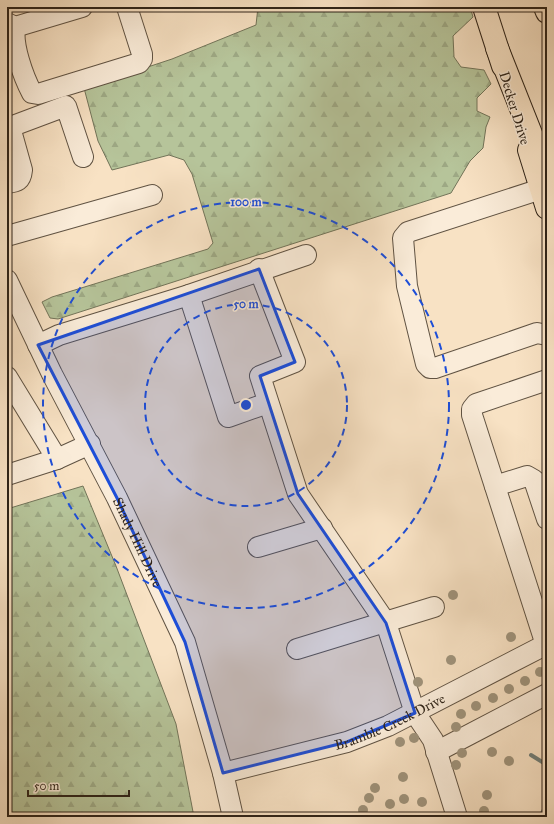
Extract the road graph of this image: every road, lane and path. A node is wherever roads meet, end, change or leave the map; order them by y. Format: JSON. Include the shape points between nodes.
{"nodes":[{"id":1,"x":82,"y":7,"type":"edge"},
{"id":2,"x":127,"y":7,"type":"edge"},
{"id":3,"x":484,"y":7,"type":"edge"},
{"id":4,"x":545,"y":7,"type":"edge"},
{"id":5,"x":547,"y":12,"type":"edge"},
{"id":6,"x":11,"y":25,"type":"edge"},
{"id":7,"x":8,"y":126,"type":"edge"},
{"id":8,"x":83,"y":157,"type":"dead end"},
{"id":9,"x":7,"y":183,"type":"edge"},
{"id":10,"x":545,"y":190,"type":"edge"},
{"id":11,"x":152,"y":195,"type":"dead end"},
{"id":12,"x":7,"y":236,"type":"edge"},
{"id":13,"x":306,"y":255,"type":"dead end"},
{"id":14,"x":259,"y":270,"type":"junction"},
{"id":15,"x":7,"y":280,"type":"edge"},
{"id":16,"x":188,"y":295,"type":"junction"},
{"id":17,"x":547,"y":335,"type":"edge"},
{"id":18,"x":38,"y":345,"type":"junction"},
{"id":19,"x":7,"y":377,"type":"edge"},
{"id":20,"x":547,"y":380,"type":"edge"},
{"id":21,"x":268,"y":403,"type":"junction"},
{"id":22,"x":90,"y":444,"type":"junction"},
{"id":23,"x":56,"y":459,"type":"junction"},
{"id":24,"x":7,"y":475,"type":"edge"},
{"id":25,"x":495,"y":486,"type":"junction"},
{"id":26,"x":547,"y":519,"type":"edge"},
{"id":27,"x":322,"y":528,"type":"junction"},
{"id":28,"x":258,"y":547,"type":"dead end"},
{"id":29,"x":434,"y":607,"type":"dead end"},
{"id":30,"x":386,"y":623,"type":"junction"},
{"id":31,"x":547,"y":645,"type":"edge"},
{"id":32,"x":297,"y":649,"type":"dead end"},
{"id":33,"x":547,"y":694,"type":"edge"},
{"id":34,"x":415,"y":713,"type":"junction"},
{"id":35,"x":436,"y":752,"type":"junction"},
{"id":36,"x":223,"y":773,"type":"junction"},
{"id":37,"x":233,"y":817,"type":"edge"},
{"id":38,"x":457,"y":817,"type":"edge"}],
"edges":[{"from":1,"to":6,"type":"street"},
{"from":2,"to":6,"type":"street","via":[[142,54],[139,63],[38,94],[32,93],[27,84]]},
{"from":3,"to":10,"type":"main road"},
{"from":4,"to":5,"type":"main road"},
{"from":7,"to":8,"type":"street","via":[[66,106]]},
{"from":7,"to":9,"type":"street","via":[[22,170],[17,182]]},
{"from":10,"to":17,"type":"street","via":[[408,232],[403,238],[411,309],[426,364],[430,368],[537,333]]},
{"from":11,"to":12,"type":"street"},
{"from":13,"to":14,"type":"street"},
{"from":14,"to":16,"type":"street"},
{"from":14,"to":21,"type":"street","via":[[295,362],[260,376]]},
{"from":15,"to":18,"type":"street","name":"Shady Hill Drive"},
{"from":16,"to":18,"type":"street","via":[[59,335]]},
{"from":16,"to":21,"type":"street","via":[[228,417]]},
{"from":18,"to":22,"type":"street","name":"Shady Hill Drive"},
{"from":19,"to":23,"type":"street"},
{"from":20,"to":25,"type":"street","via":[[476,404],[472,408]]},
{"from":21,"to":27,"type":"street","via":[[298,494]]},
{"from":22,"to":23,"type":"street"},
{"from":22,"to":36,"type":"street","name":"Shady Hill Drive","via":[[185,642]]},
{"from":23,"to":24,"type":"street"},
{"from":25,"to":26,"type":"street","via":[[528,476],[534,480]]},
{"from":25,"to":31,"type":"street"},
{"from":27,"to":28,"type":"street"},
{"from":27,"to":30,"type":"street"},
{"from":29,"to":30,"type":"street"},
{"from":30,"to":32,"type":"street"},
{"from":30,"to":34,"type":"street"},
{"from":31,"to":34,"type":"street","name":"Bramble Creek Drive"},
{"from":33,"to":35,"type":"street"},
{"from":34,"to":35,"type":"street","via":[[433,740]]},
{"from":34,"to":36,"type":"street","name":"Bramble Creek Drive","via":[[347,742]]},
{"from":35,"to":38,"type":"street"},
{"from":36,"to":37,"type":"street","name":"Shady Hill Drive"}]}
